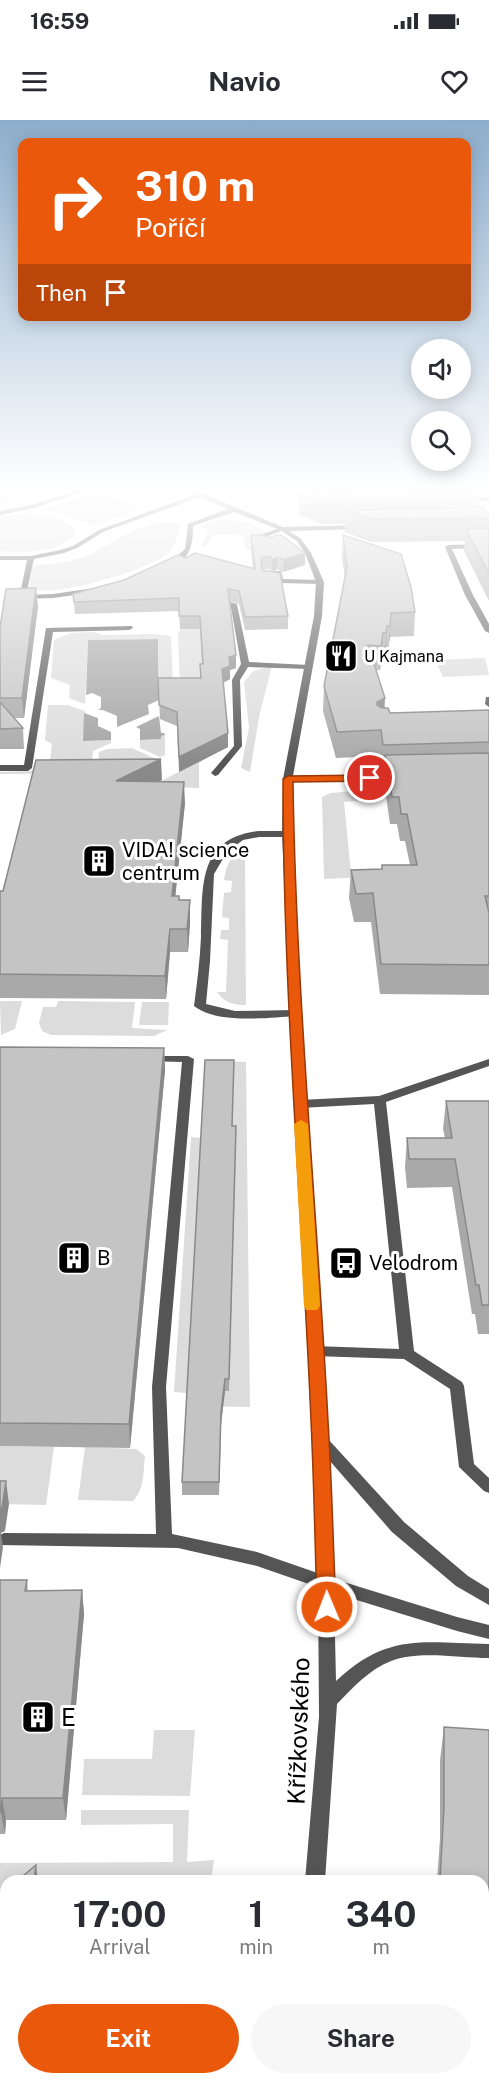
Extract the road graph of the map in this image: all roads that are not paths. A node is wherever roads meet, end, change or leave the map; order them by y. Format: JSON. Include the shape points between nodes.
{"nodes":[{"id":1,"x":25,"y":581,"type":"edge"},
{"id":2,"x":309,"y":581,"type":"edge"},
{"id":3,"x":462,"y":581,"type":"edge"},
{"id":4,"x":320,"y":582,"type":"joint"},
{"id":5,"x":102,"y":588,"type":"edge"},
{"id":6,"x":233,"y":603,"type":"edge"},
{"id":7,"x":129,"y":628,"type":"dead end"},
{"id":8,"x":489,"y":631,"type":"edge"},
{"id":9,"x":245,"y":664,"type":"junction"},
{"id":10,"x":309,"y":667,"type":"junction"},
{"id":11,"x":489,"y":699,"type":"edge"},
{"id":12,"x":489,"y":704,"type":"edge"},
{"id":13,"x":0,"y":768,"type":"edge"},
{"id":14,"x":215,"y":773,"type":"dead end"},
{"id":15,"x":406,"y":777,"type":"edge"},
{"id":16,"x":288,"y":779,"type":"junction"},
{"id":17,"x":287,"y":834,"type":"junction"},
{"id":18,"x":295,"y":1013,"type":"junction"},
{"id":19,"x":130,"y":1059,"type":"edge"},
{"id":20,"x":489,"y":1062,"type":"edge"},
{"id":21,"x":380,"y":1100,"type":"junction"},
{"id":22,"x":300,"y":1104,"type":"junction"},
{"id":23,"x":314,"y":1351,"type":"junction"},
{"id":24,"x":407,"y":1354,"type":"junction"},
{"id":25,"x":320,"y":1439,"type":"junction"},
{"id":26,"x":489,"y":1487,"type":"edge"},
{"id":27,"x":4,"y":1540,"type":"dead end"},
{"id":28,"x":164,"y":1541,"type":"junction"},
{"id":29,"x":327,"y":1583,"type":"junction"},
{"id":30,"x":489,"y":1598,"type":"edge"},
{"id":31,"x":489,"y":1632,"type":"edge"},
{"id":32,"x":489,"y":1651,"type":"edge"},
{"id":33,"x":328,"y":1701,"type":"junction"},
{"id":34,"x":315,"y":1875,"type":"edge"}],
"edges":[{"from":1,"to":5,"type":"street","via":[[22,597]]},
{"from":2,"to":4,"type":"street"},
{"from":3,"to":8,"type":"street"},
{"from":4,"to":10,"type":"street","name":"Křížkovského"},
{"from":6,"to":9,"type":"street"},
{"from":7,"to":13,"type":"street","via":[[49,630],[28,768]]},
{"from":9,"to":10,"type":"street"},
{"from":9,"to":14,"type":"street","via":[[236,680],[238,746]]},
{"from":10,"to":16,"type":"street","name":"Křížkovského"},
{"from":11,"to":12,"type":"street"},
{"from":15,"to":16,"type":"street"},
{"from":16,"to":17,"type":"street","name":"Křížkovského"},
{"from":17,"to":18,"type":"street","name":"Křížkovského"},
{"from":17,"to":18,"type":"street","via":[[245,834],[234,839],[213,866],[209,874],[200,1006],[238,1015]]},
{"from":18,"to":22,"type":"street","name":"Křížkovského"},
{"from":19,"to":28,"type":"street","via":[[188,1059],[159,1387]]},
{"from":20,"to":21,"type":"street"},
{"from":21,"to":22,"type":"street"},
{"from":21,"to":24,"type":"street"},
{"from":22,"to":23,"type":"street","name":"Křížkovského"},
{"from":23,"to":24,"type":"street"},
{"from":23,"to":25,"type":"street","name":"Křížkovského"},
{"from":24,"to":26,"type":"street","via":[[457,1386],[466,1467]]},
{"from":25,"to":29,"type":"street","name":"Křížkovského"},
{"from":25,"to":30,"type":"street","via":[[398,1527],[462,1581]]},
{"from":27,"to":28,"type":"street"},
{"from":28,"to":29,"type":"street","via":[[257,1558]]},
{"from":29,"to":31,"type":"street"},
{"from":29,"to":33,"type":"street","name":"Křížkovského"},
{"from":32,"to":33,"type":"street","via":[[403,1650],[376,1660],[348,1679]]},
{"from":33,"to":34,"type":"street","name":"Křížkovského"}]}
